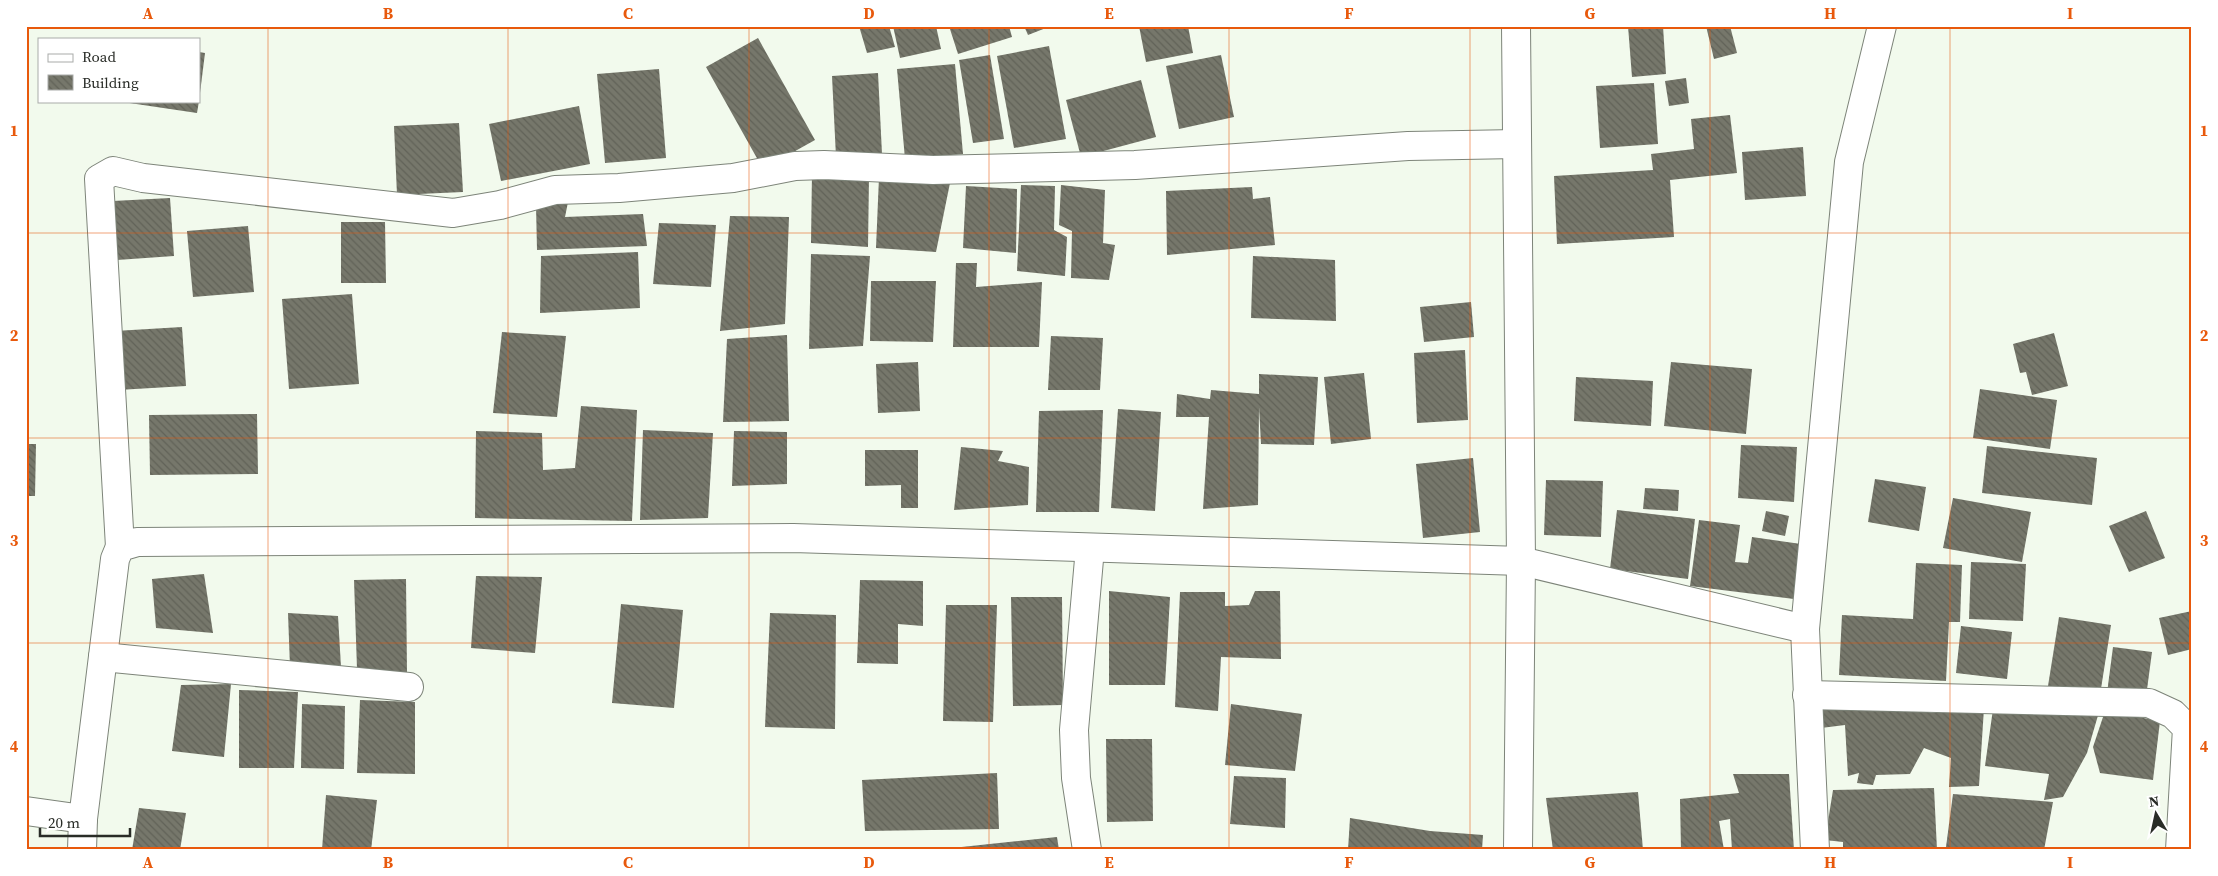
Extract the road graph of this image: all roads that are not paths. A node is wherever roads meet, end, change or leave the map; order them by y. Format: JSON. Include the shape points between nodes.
{"nodes":[{"id":1,"x":1516,"y":26,"type":"edge"},
{"id":2,"x":1882,"y":26,"type":"edge"},
{"id":3,"x":1517,"y":144,"type":"junction"},
{"id":4,"x":120,"y":547,"type":"junction"},
{"id":5,"x":1090,"y":548,"type":"junction"},
{"id":6,"x":1521,"y":561,"type":"junction"},
{"id":7,"x":1805,"y":629,"type":"junction"},
{"id":8,"x":103,"y":657,"type":"junction"},
{"id":9,"x":409,"y":687,"type":"dead end"},
{"id":10,"x":1807,"y":695,"type":"junction"},
{"id":11,"x":26,"y":811,"type":"edge"},
{"id":12,"x":83,"y":819,"type":"junction"},
{"id":13,"x":82,"y":850,"type":"edge"},
{"id":14,"x":1087,"y":850,"type":"edge"},
{"id":15,"x":1518,"y":850,"type":"edge"},
{"id":16,"x":1815,"y":850,"type":"edge"},
{"id":17,"x":2180,"y":850,"type":"edge"}],
"edges":[{"from":1,"to":3,"type":"street"},
{"from":2,"to":7,"type":"street","via":[[1849,162]]},
{"from":3,"to":4,"type":"street","via":[[1408,146],[1135,164],[932,170],[824,164],[733,178],[555,190],[500,205],[453,213],[153,179],[113,171],[99,179]]},
{"from":3,"to":6,"type":"street"},
{"from":4,"to":5,"type":"street","via":[[137,542],[793,538]]},
{"from":4,"to":8,"type":"street","via":[[115,559]]},
{"from":5,"to":6,"type":"street"},
{"from":5,"to":14,"type":"street","via":[[1074,730],[1076,778]]},
{"from":6,"to":7,"type":"street"},
{"from":6,"to":15,"type":"street"},
{"from":7,"to":10,"type":"street"},
{"from":8,"to":9,"type":"street"},
{"from":8,"to":12,"type":"street"},
{"from":10,"to":16,"type":"street"},
{"from":10,"to":17,"type":"street","via":[[2149,703],[2172,714],[2187,728]]},
{"from":11,"to":12,"type":"street"},
{"from":12,"to":13,"type":"street"}]}
